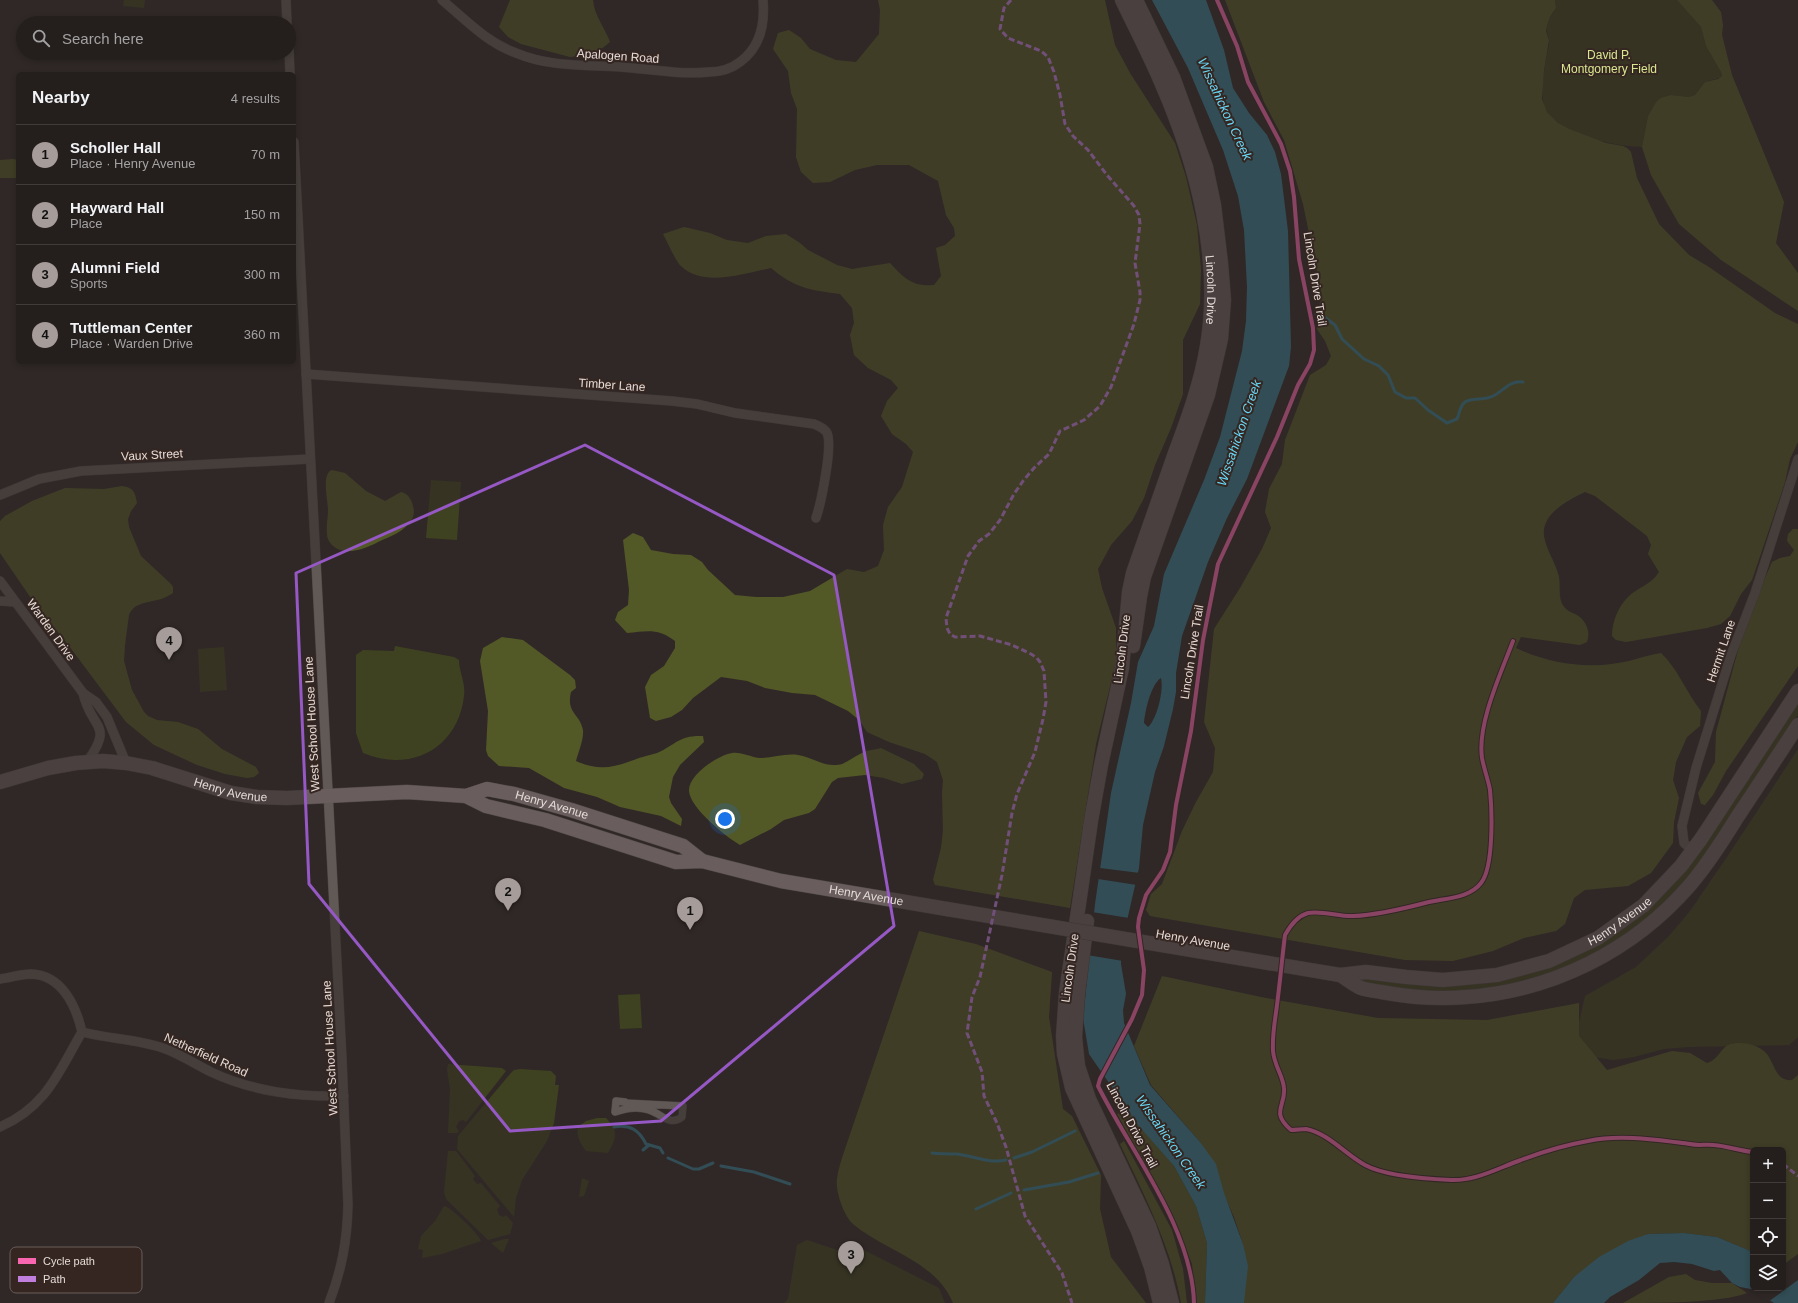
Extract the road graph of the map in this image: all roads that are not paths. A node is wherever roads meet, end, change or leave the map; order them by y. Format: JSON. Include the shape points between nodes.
{"nodes":[{"id":1,"x":286,"y":0,"type":"edge"},
{"id":2,"x":442,"y":0,"type":"edge"},
{"id":3,"x":763,"y":0,"type":"edge"},
{"id":4,"x":1122,"y":0,"type":"edge"},
{"id":5,"x":1136,"y":0,"type":"edge"},
{"id":6,"x":287,"y":16,"type":"edge"},
{"id":7,"x":289,"y":60,"type":"edge"},
{"id":8,"x":290,"y":72,"type":"edge"},
{"id":9,"x":296,"y":181,"type":"edge"},
{"id":10,"x":306,"y":374,"type":"junction"},
{"id":11,"x":310,"y":459,"type":"junction"},
{"id":12,"x":1798,"y":459,"type":"edge"},
{"id":13,"x":0,"y":495,"type":"edge"},
{"id":14,"x":816,"y":518,"type":"dead end"},
{"id":15,"x":0,"y":581,"type":"edge"},
{"id":16,"x":0,"y":601,"type":"edge"},
{"id":17,"x":15,"y":602,"type":"junction"},
{"id":18,"x":1798,"y":691,"type":"edge"},
{"id":19,"x":82,"y":693,"type":"junction"},
{"id":20,"x":1798,"y":725,"type":"edge"},
{"id":21,"x":87,"y":762,"type":"junction"},
{"id":22,"x":126,"y":763,"type":"junction"},
{"id":23,"x":0,"y":782,"type":"edge"},
{"id":24,"x":328,"y":796,"type":"junction"},
{"id":25,"x":1693,"y":851,"type":"junction"},
{"id":26,"x":1340,"y":975,"type":"junction"},
{"id":27,"x":0,"y":979,"type":"edge"},
{"id":28,"x":82,"y":1032,"type":"junction"},
{"id":29,"x":344,"y":1096,"type":"junction"},
{"id":30,"x":679,"y":1106,"type":"joint"},
{"id":31,"x":0,"y":1127,"type":"edge"},
{"id":32,"x":329,"y":1303,"type":"edge"},
{"id":33,"x":1160,"y":1303,"type":"edge"},
{"id":34,"x":1172,"y":1303,"type":"edge"}],
"edges":[{"from":1,"to":6,"type":"street"},
{"from":2,"to":3,"type":"street","name":"Apalogen Road","via":[[488,38],[504,48],[530,58],[562,64],[695,73],[726,69],[747,57],[760,38],[763,28]]},
{"from":4,"to":33,"type":"main road","name":"Lincoln Drive","via":[[1161,82],[1194,172],[1210,266],[1211,305],[1207,347],[1194,398],[1133,573],[1129,592],[1122,668],[1090,827],[1066,993],[1063,1036],[1064,1054],[1072,1088],[1138,1231]]},
{"from":5,"to":34,"type":"main road","name":"Lincoln Drive","via":[[1173,77],[1207,174],[1222,263],[1223,320],[1218,358],[1208,394],[1144,578],[1140,597],[1128,681],[1098,833],[1078,994],[1075,1052],[1083,1084],[1156,1245]]},
{"from":7,"to":8,"type":"street"},
{"from":9,"to":10,"type":"street","name":"West School House Lane"},
{"from":10,"to":11,"type":"street","name":"West School House Lane"},
{"from":10,"to":14,"type":"street","name":"Timber Lane","via":[[685,402],[735,413],[814,424],[827,433],[829,450]]},
{"from":11,"to":13,"type":"street","name":"Vaux Street","via":[[81,471],[39,479]]},
{"from":11,"to":24,"type":"street","name":"West School House Lane"},
{"from":12,"to":25,"type":"street","name":"Hermit Lane","via":[[1755,593],[1731,655],[1696,768],[1682,826],[1684,843]]},
{"from":15,"to":17,"type":"street","name":"Warden Drive"},
{"from":16,"to":17,"type":"street"},
{"from":17,"to":19,"type":"street","name":"Warden Drive"},
{"from":18,"to":25,"type":"main road","name":"Henry Avenue"},
{"from":19,"to":21,"type":"street","name":"Warden Drive","via":[[86,708],[101,734],[99,744]]},
{"from":19,"to":22,"type":"street","name":"Warden Drive","via":[[96,702],[107,718]]},
{"from":20,"to":26,"type":"main road","name":"Henry Avenue","via":[[1690,885],[1643,930],[1593,962],[1536,985],[1491,995],[1460,998],[1412,997],[1361,988]]},
{"from":21,"to":22,"type":"main road","name":"Henry Avenue"},
{"from":21,"to":23,"type":"main road","name":"Henry Avenue","via":[[48,768]]},
{"from":22,"to":24,"type":"main road","name":"Henry Avenue","via":[[152,768],[243,795],[287,798]]},
{"from":24,"to":26,"type":"main road","name":"Henry Avenue","bridge":true,"via":[[407,792],[466,796],[487,789],[534,799],[683,846],[702,861],[781,881]]},
{"from":24,"to":29,"type":"street","name":"West School House Lane"},
{"from":25,"to":26,"type":"main road","name":"Henry Avenue","via":[[1670,880],[1630,916],[1588,943],[1549,961],[1497,975],[1460,979],[1425,979],[1366,972]]},
{"from":27,"to":28,"type":"street","via":[[30,974],[58,985],[71,1001]]},
{"from":28,"to":29,"type":"street","name":"Netherfield Road","via":[[161,1047],[230,1080],[267,1091]]},
{"from":28,"to":31,"type":"street","via":[[59,1074],[43,1096],[21,1115]]},
{"from":29,"to":32,"type":"street","name":"West School House Lane","via":[[347,1228],[343,1261]]},
{"from":30,"to":30,"type":"street","via":[[683,1106],[682,1117],[674,1121],[640,1108],[615,1112],[616,1101]]}]}
